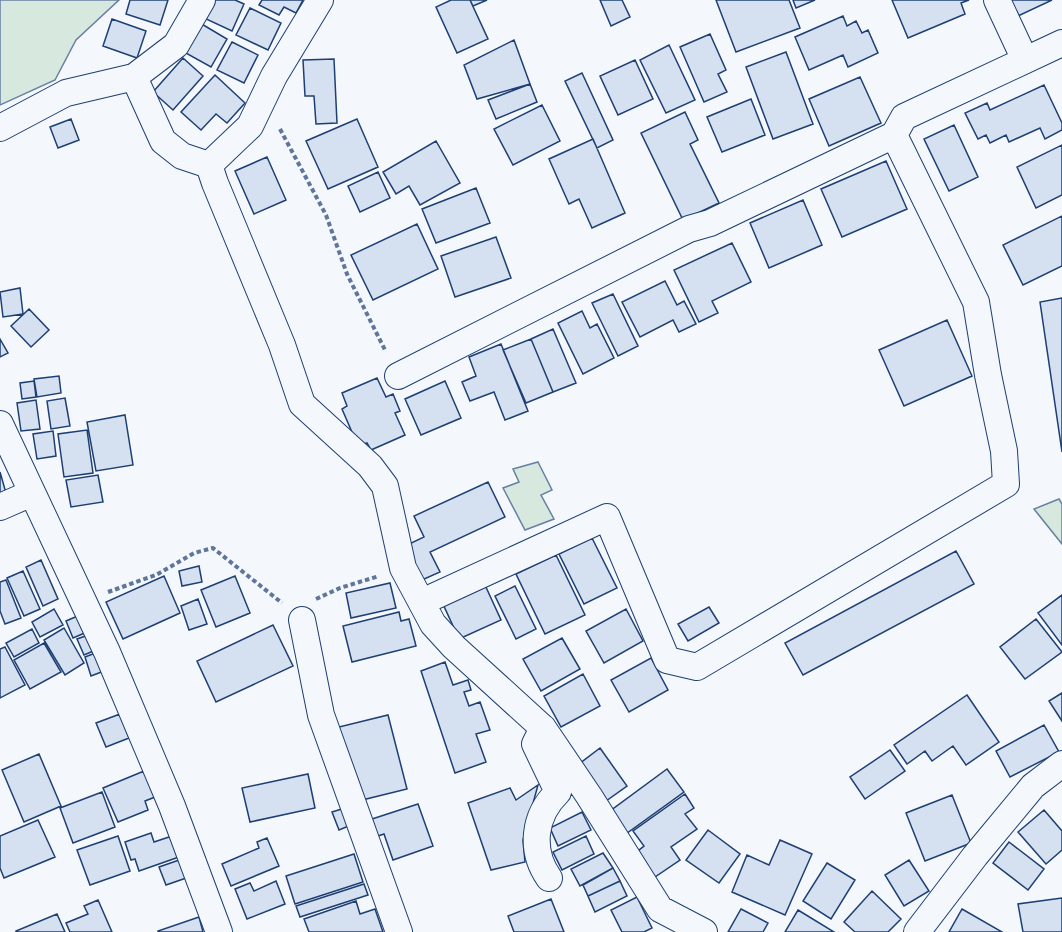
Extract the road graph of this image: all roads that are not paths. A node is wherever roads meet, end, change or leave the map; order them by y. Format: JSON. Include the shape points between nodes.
{"nodes":[{"id":1,"x":202,"y":0,"type":"edge"},
{"id":2,"x":320,"y":0,"type":"edge"},
{"id":3,"x":997,"y":0,"type":"edge"},
{"id":4,"x":1062,"y":43,"type":"edge"},
{"id":5,"x":1025,"y":60,"type":"junction"},
{"id":6,"x":134,"y":77,"type":"junction"},
{"id":7,"x":0,"y":128,"type":"edge"},
{"id":8,"x":894,"y":135,"type":"junction"},
{"id":9,"x":209,"y":165,"type":"junction"},
{"id":10,"x":398,"y":376,"type":"road end"},
{"id":11,"x":0,"y":424,"type":"edge"},
{"id":12,"x":32,"y":493,"type":"junction"},
{"id":13,"x":0,"y":507,"type":"edge"},
{"id":14,"x":422,"y":602,"type":"junction"},
{"id":15,"x":302,"y":620,"type":"road end"},
{"id":16,"x":543,"y":728,"type":"junction"},
{"id":17,"x":1062,"y":764,"type":"edge"},
{"id":18,"x":549,"y":878,"type":"dead end"},
{"id":19,"x":219,"y":932,"type":"edge"},
{"id":20,"x":399,"y":932,"type":"edge"},
{"id":21,"x":704,"y":932,"type":"edge"},
{"id":22,"x":917,"y":932,"type":"edge"}],
"edges":[{"from":1,"to":6,"type":"street","via":[[176,45]]},
{"from":2,"to":9,"type":"street","via":[[274,76],[250,126]]},
{"from":3,"to":5,"type":"street"},
{"from":4,"to":5,"type":"street"},
{"from":5,"to":8,"type":"street","via":[[904,117]]},
{"from":6,"to":7,"type":"street","via":[[66,93]]},
{"from":6,"to":9,"type":"street","via":[[163,141],[182,156]]},
{"from":8,"to":10,"type":"street","via":[[710,223],[689,229]]},
{"from":8,"to":14,"type":"street","via":[[975,302],[1004,451],[1006,484],[697,667],[667,660],[607,517]]},
{"from":9,"to":14,"type":"street","via":[[302,404],[370,466],[385,486],[403,568]]},
{"from":11,"to":12,"type":"street"},
{"from":12,"to":13,"type":"street"},
{"from":12,"to":19,"type":"street","via":[[84,601],[171,806]]},
{"from":14,"to":16,"type":"street","via":[[433,624],[454,647]]},
{"from":15,"to":20,"type":"street","via":[[321,715]]},
{"from":16,"to":18,"type":"street","via":[[535,744],[558,792],[542,813],[536,842],[537,856]]},
{"from":16,"to":21,"type":"street","via":[[660,909]]},
{"from":17,"to":22,"type":"street","via":[[1033,786]]}]}
